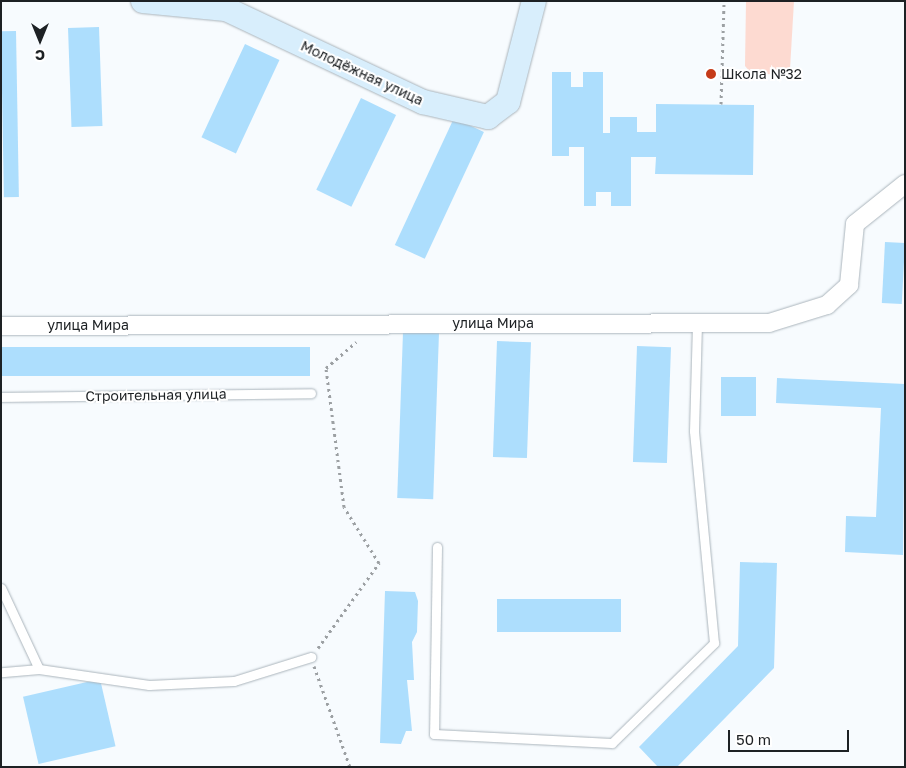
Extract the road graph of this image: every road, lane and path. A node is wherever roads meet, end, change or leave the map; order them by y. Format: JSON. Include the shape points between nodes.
{"nodes":[{"id":1,"x":142,"y":1,"type":"edge"},
{"id":2,"x":534,"y":1,"type":"edge"},
{"id":3,"x":724,"y":1,"type":"edge"},
{"id":4,"x":721,"y":104,"type":"dead end"},
{"id":5,"x":905,"y":184,"type":"edge"},
{"id":6,"x":697,"y":323,"type":"junction"},
{"id":7,"x":378,"y":324,"type":"junction"},
{"id":8,"x":1,"y":326,"type":"edge"},
{"id":9,"x":311,"y":393,"type":"dead end"},
{"id":10,"x":1,"y":397,"type":"edge"},
{"id":11,"x":437,"y":547,"type":"dead end"},
{"id":12,"x":1,"y":588,"type":"edge"},
{"id":13,"x":311,"y":657,"type":"junction"},
{"id":14,"x":40,"y":670,"type":"junction"},
{"id":15,"x":1,"y":672,"type":"edge"},
{"id":16,"x":350,"y":767,"type":"edge"}],
"edges":[{"from":1,"to":2,"type":"street","name":"Молодёжная улица","via":[[226,9],[424,102],[488,117],[508,102]]},
{"from":3,"to":4,"type":"path"},
{"from":5,"to":6,"type":"street","name":"улица Мира","via":[[856,224],[849,285],[827,305],[769,323]]},
{"from":6,"to":7,"type":"street","name":"улица Мира"},
{"from":6,"to":11,"type":"lane","via":[[694,431],[714,643],[612,743],[434,734]]},
{"from":7,"to":8,"type":"street","name":"улица Мира"},
{"from":7,"to":13,"type":"path","via":[[326,368],[344,507],[379,563]]},
{"from":9,"to":10,"type":"lane","name":"Строительная улица"},
{"from":12,"to":14,"type":"lane"},
{"from":13,"to":14,"type":"lane","via":[[234,680],[149,685]]},
{"from":13,"to":16,"type":"path"},
{"from":14,"to":15,"type":"lane"}]}
